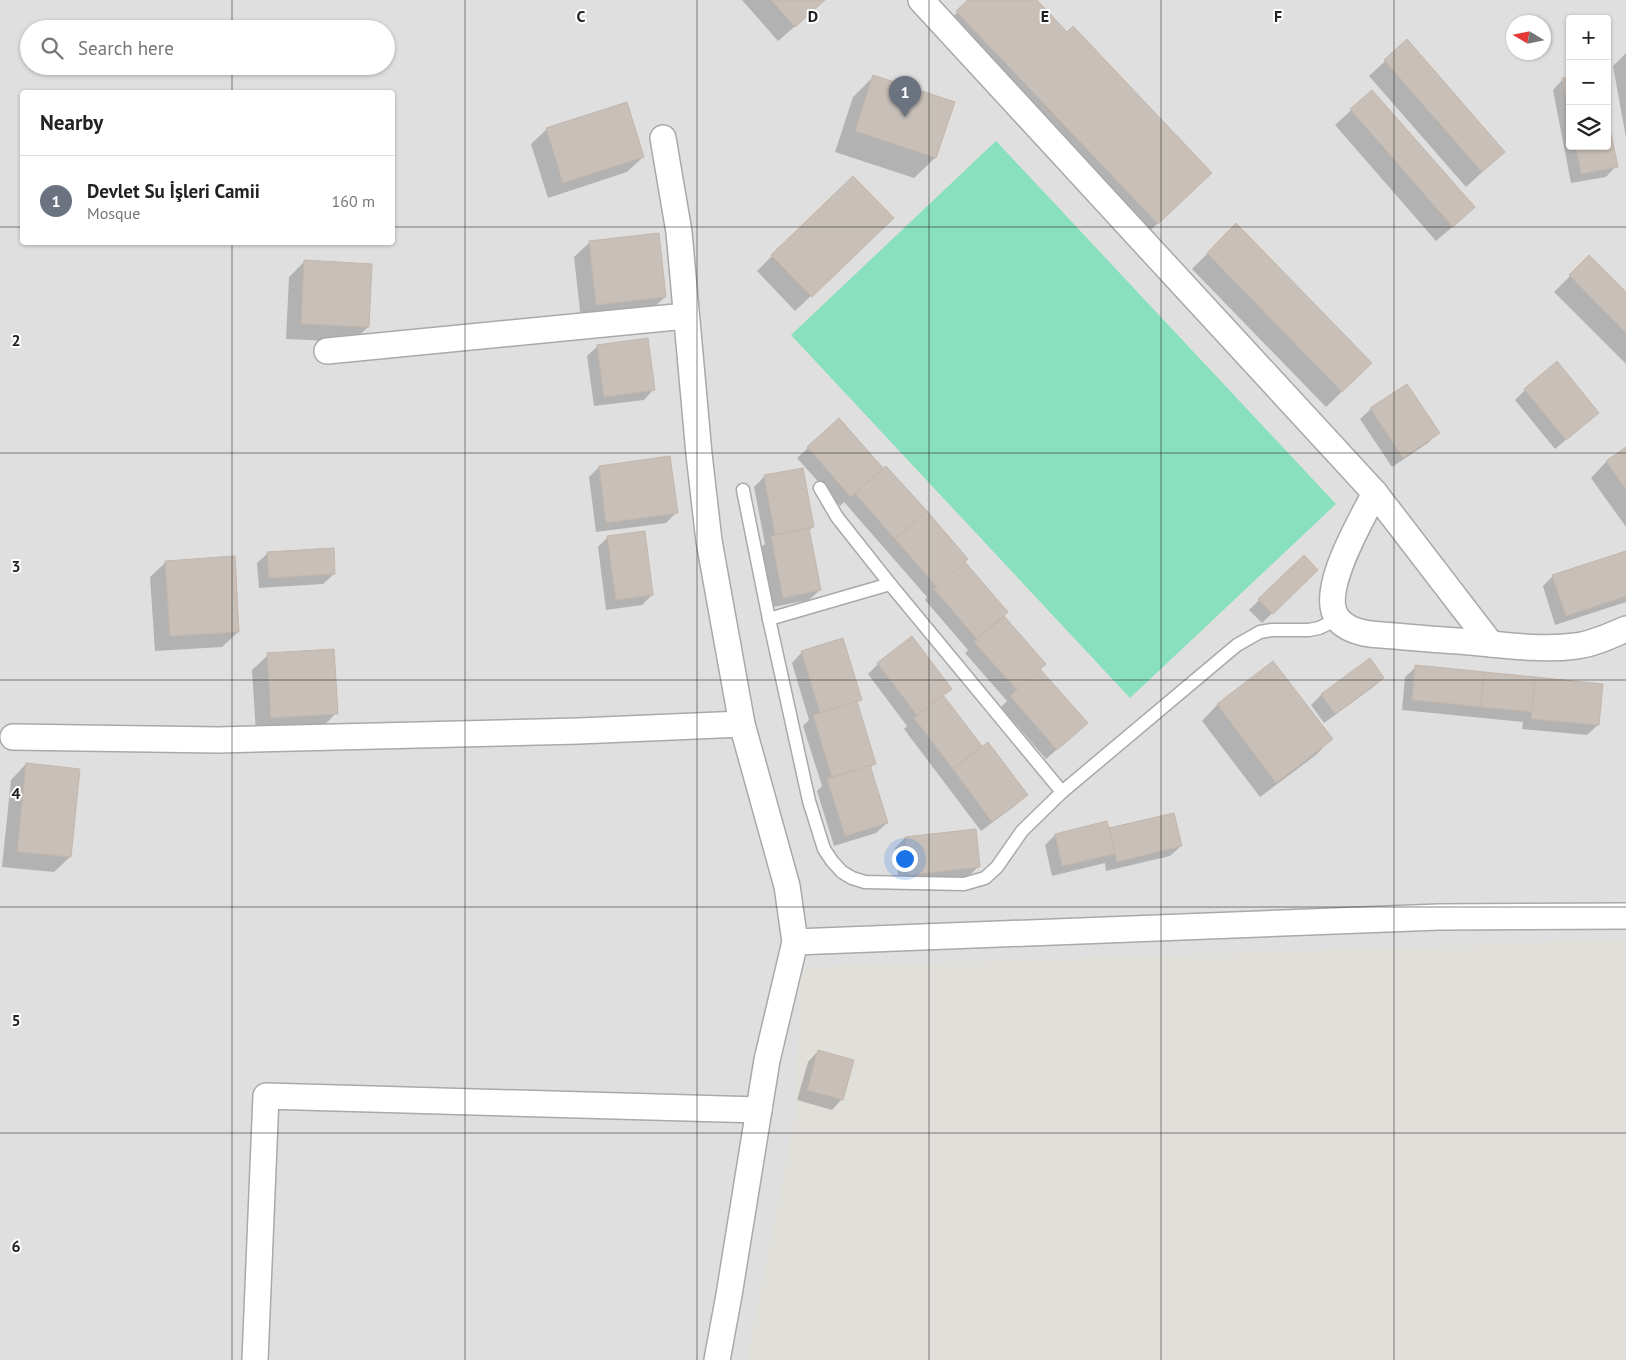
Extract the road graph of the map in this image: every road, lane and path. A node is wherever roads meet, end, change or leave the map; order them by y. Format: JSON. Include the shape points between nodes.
{"nodes":[{"id":1,"x":921,"y":0,"type":"edge"},
{"id":2,"x":663,"y":138,"type":"dead end"},
{"id":3,"x":686,"y":316,"type":"junction"},
{"id":4,"x":327,"y":351,"type":"dead end"},
{"id":5,"x":820,"y":488,"type":"dead end"},
{"id":6,"x":743,"y":490,"type":"dead end"},
{"id":7,"x":1375,"y":493,"type":"junction"},
{"id":8,"x":890,"y":584,"type":"junction"},
{"id":9,"x":769,"y":619,"type":"junction"},
{"id":10,"x":1338,"y":619,"type":"junction"},
{"id":11,"x":1626,"y":629,"type":"edge"},
{"id":12,"x":1491,"y":644,"type":"junction"},
{"id":13,"x":742,"y":724,"type":"junction"},
{"id":14,"x":12,"y":737,"type":"dead end"},
{"id":15,"x":1062,"y":792,"type":"junction"},
{"id":16,"x":1626,"y":916,"type":"edge"},
{"id":17,"x":795,"y":942,"type":"junction"},
{"id":18,"x":759,"y":1110,"type":"junction"},
{"id":19,"x":255,"y":1360,"type":"edge"},
{"id":20,"x":717,"y":1360,"type":"edge"}],
"edges":[{"from":1,"to":7,"type":"street"},
{"from":2,"to":3,"type":"street","via":[[679,232]]},
{"from":3,"to":4,"type":"street"},
{"from":3,"to":13,"type":"street","via":[[709,541]]},
{"from":5,"to":8,"type":"lane","via":[[837,517]]},
{"from":6,"to":9,"type":"lane"},
{"from":7,"to":10,"type":"street","via":[[1336,575],[1332,606]]},
{"from":7,"to":12,"type":"street"},
{"from":8,"to":9,"type":"lane"},
{"from":8,"to":15,"type":"lane"},
{"from":9,"to":15,"type":"lane","via":[[809,801],[824,849],[842,872],[852,878],[882,883],[964,884],[985,878],[997,867],[1022,831]]},
{"from":10,"to":12,"type":"street","via":[[1351,629],[1366,634]]},
{"from":10,"to":15,"type":"lane","via":[[1309,630],[1260,632],[1237,645]]},
{"from":11,"to":12,"type":"street","via":[[1578,646]]},
{"from":13,"to":14,"type":"street","via":[[579,732],[218,740]]},
{"from":13,"to":17,"type":"street","via":[[787,886]]},
{"from":16,"to":17,"type":"street","via":[[1439,917]]},
{"from":17,"to":18,"type":"street","via":[[767,1060]]},
{"from":18,"to":19,"type":"street","via":[[266,1096]]},
{"from":18,"to":20,"type":"street"}]}
